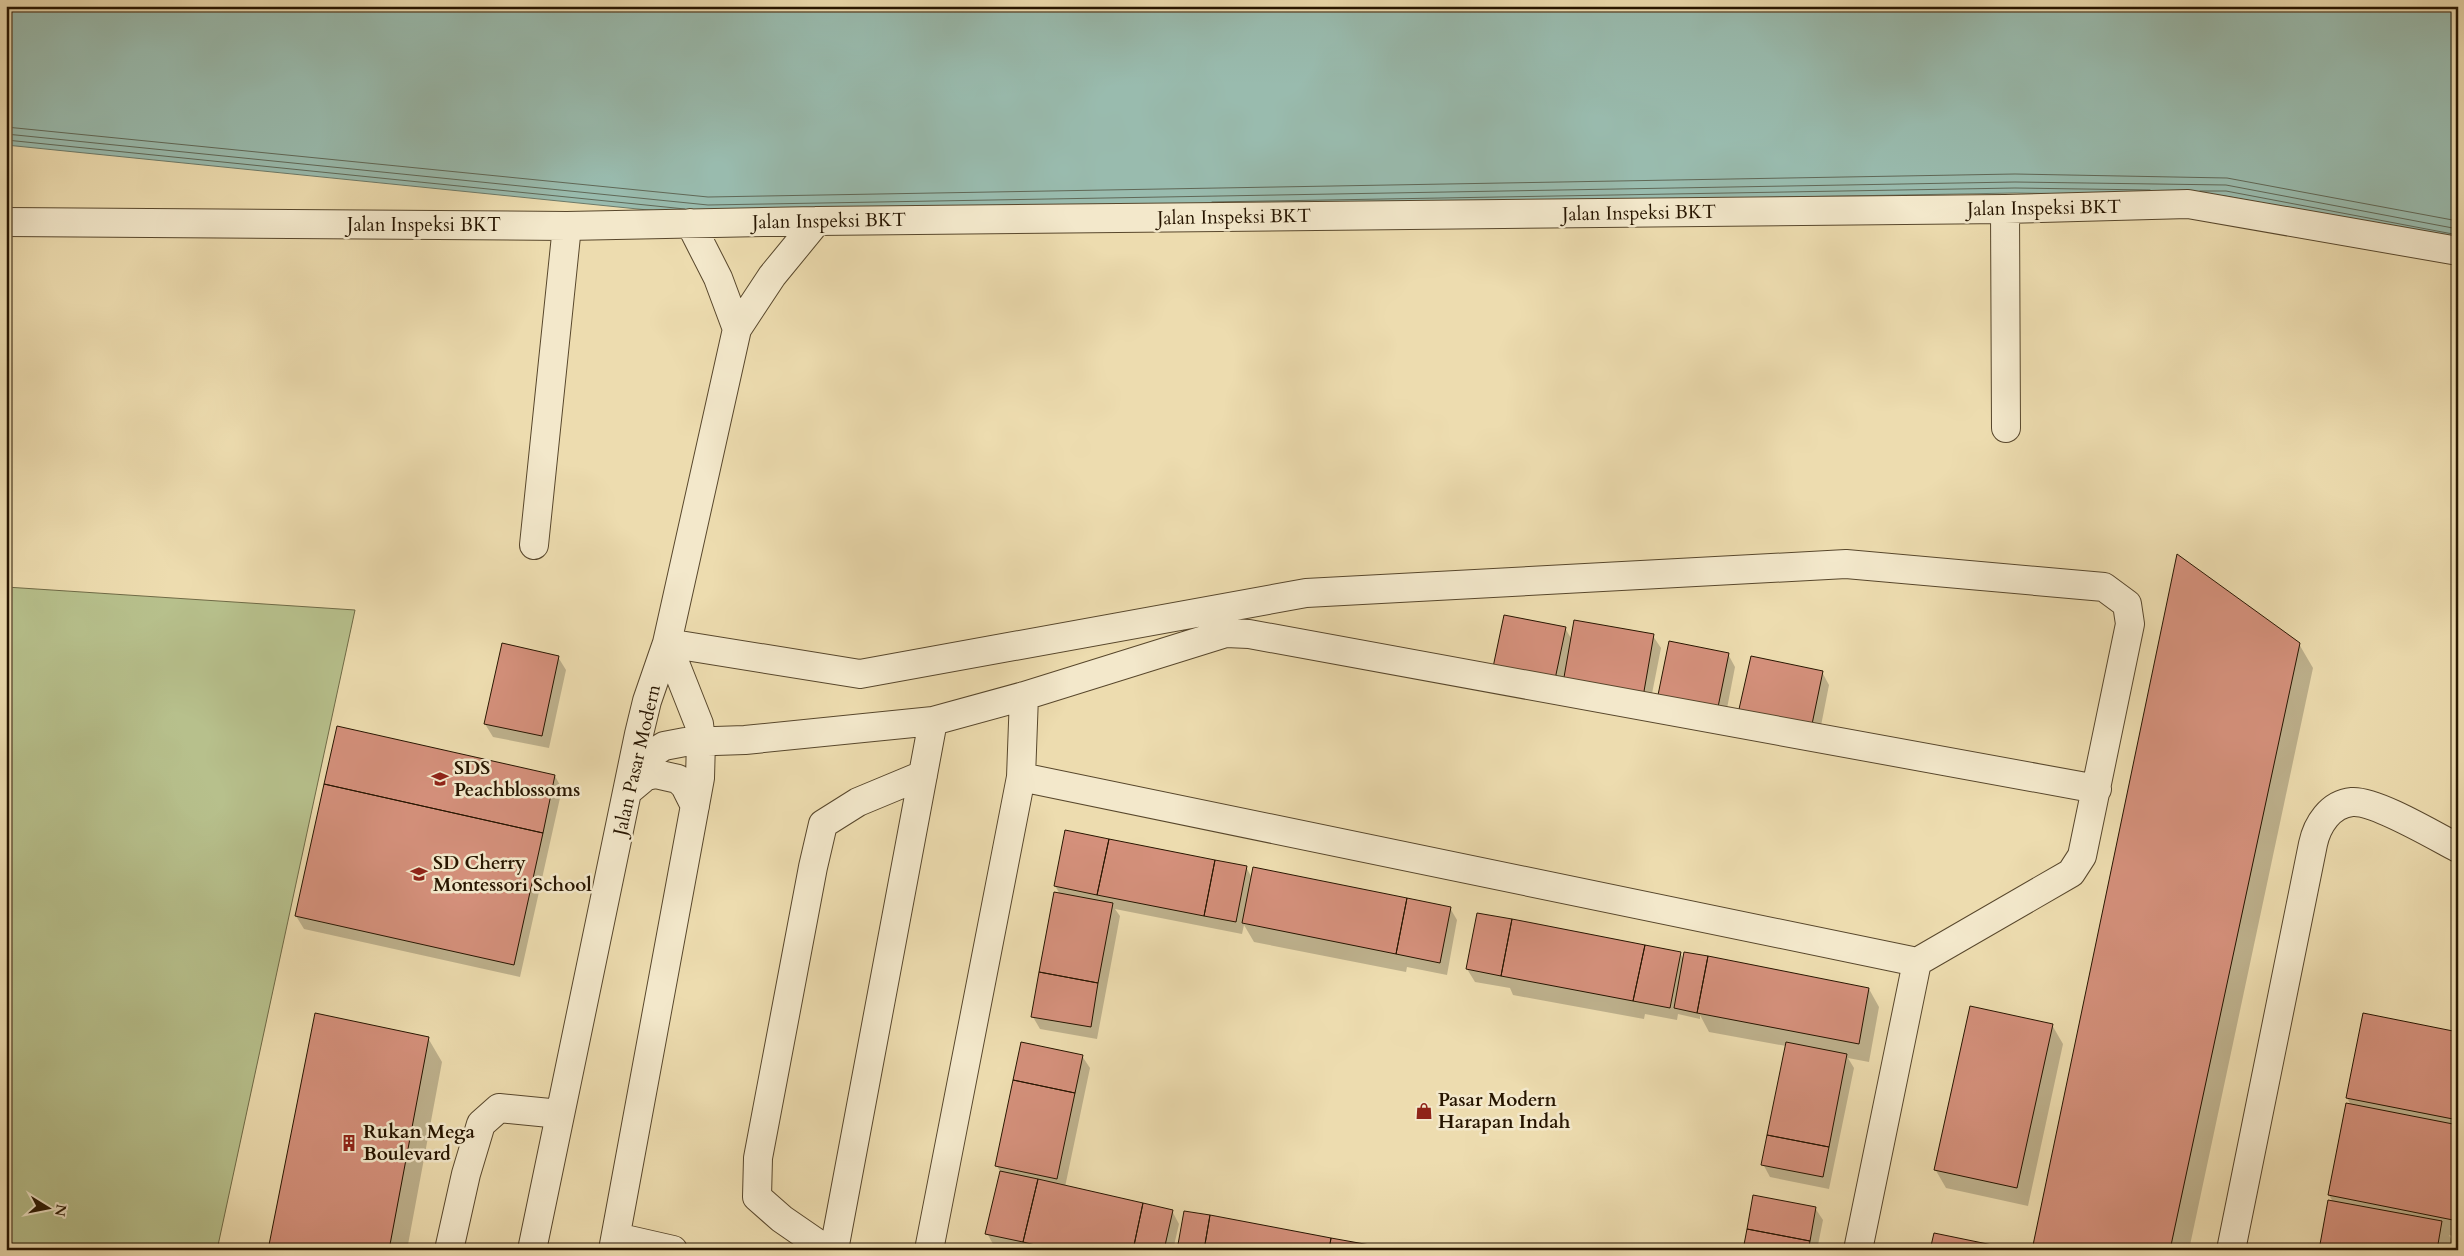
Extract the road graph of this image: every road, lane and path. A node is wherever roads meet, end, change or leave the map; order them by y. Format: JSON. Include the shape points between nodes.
{"nodes":[{"id":1,"x":2005,"y":209,"type":"junction"},
{"id":2,"x":817,"y":221,"type":"junction"},
{"id":3,"x":6,"y":222,"type":"edge"},
{"id":4,"x":690,"y":223,"type":"junction"},
{"id":5,"x":567,"y":226,"type":"junction"},
{"id":6,"x":2458,"y":251,"type":"edge"},
{"id":7,"x":737,"y":329,"type":"junction"},
{"id":8,"x":2006,"y":428,"type":"dead end"},
{"id":9,"x":534,"y":544,"type":"dead end"},
{"id":10,"x":667,"y":643,"type":"junction"},
{"id":11,"x":1024,"y":696,"type":"junction"},
{"id":12,"x":933,"y":720,"type":"junction"},
{"id":13,"x":701,"y":742,"type":"junction"},
{"id":14,"x":923,"y":775,"type":"junction"},
{"id":15,"x":1021,"y":777,"type":"junction"},
{"id":16,"x":630,"y":781,"type":"junction"},
{"id":17,"x":2096,"y":790,"type":"junction"},
{"id":18,"x":695,"y":806,"type":"junction"},
{"id":19,"x":2458,"y":848,"type":"edge"},
{"id":20,"x":1917,"y":962,"type":"junction"},
{"id":21,"x":560,"y":1114,"type":"junction"},
{"id":22,"x":614,"y":1243,"type":"edge"},
{"id":23,"x":449,"y":1250,"type":"edge"},
{"id":24,"x":532,"y":1250,"type":"edge"},
{"id":25,"x":673,"y":1250,"type":"edge"},
{"id":26,"x":827,"y":1250,"type":"edge"},
{"id":27,"x":834,"y":1250,"type":"edge"},
{"id":28,"x":929,"y":1250,"type":"edge"},
{"id":29,"x":1858,"y":1250,"type":"edge"},
{"id":30,"x":2231,"y":1250,"type":"edge"}],
"edges":[{"from":1,"to":2,"type":"street","name":"Jalan Inspeksi BKT"},
{"from":1,"to":6,"type":"street","name":"Jalan Inspeksi BKT","via":[[2188,204]]},
{"from":1,"to":8,"type":"street"},
{"from":2,"to":4,"type":"street","name":"Jalan Inspeksi BKT"},
{"from":2,"to":7,"type":"street","via":[[772,276]]},
{"from":3,"to":5,"type":"street","name":"Jalan Inspeksi BKT"},
{"from":4,"to":5,"type":"street","name":"Jalan Inspeksi BKT"},
{"from":4,"to":7,"type":"street","via":[[718,278]]},
{"from":5,"to":9,"type":"street"},
{"from":7,"to":10,"type":"street"},
{"from":10,"to":13,"type":"street","name":"Jalan Pasar Modern","via":[[698,724]]},
{"from":10,"to":16,"type":"street","name":"Jalan Pasar Modern","via":[[647,701]]},
{"from":10,"to":17,"type":"street","via":[[860,674],[1306,593],[1846,564],[2104,587],[2127,604],[2130,624]]},
{"from":11,"to":12,"type":"street"},
{"from":11,"to":15,"type":"street"},
{"from":11,"to":17,"type":"street","via":[[1226,633],[1249,634]]},
{"from":12,"to":13,"type":"street"},
{"from":12,"to":14,"type":"street"},
{"from":13,"to":16,"type":"street","via":[[664,746],[648,756]]},
{"from":13,"to":18,"type":"street","name":"Jalan Pasar Modern"},
{"from":14,"to":26,"type":"street","via":[[858,802],[823,824],[813,867],[758,1158],[757,1196],[782,1219]]},
{"from":14,"to":27,"type":"street"},
{"from":15,"to":20,"type":"street"},
{"from":15,"to":28,"type":"street"},
{"from":16,"to":18,"type":"street","via":[[656,774],[678,779]]},
{"from":16,"to":21,"type":"street","name":"Jalan Pasar Modern"},
{"from":17,"to":20,"type":"street","via":[[2082,856],[2071,874]]},
{"from":18,"to":22,"type":"street","name":"Jalan Pasar Modern"},
{"from":19,"to":30,"type":"street","via":[[2374,806],[2353,802],[2336,807],[2321,822],[2313,844]]},
{"from":20,"to":29,"type":"street"},
{"from":21,"to":23,"type":"street","via":[[499,1108],[481,1124]]},
{"from":21,"to":24,"type":"street","name":"Jalan Pasar Modern"},
{"from":22,"to":25,"type":"street"}]}
